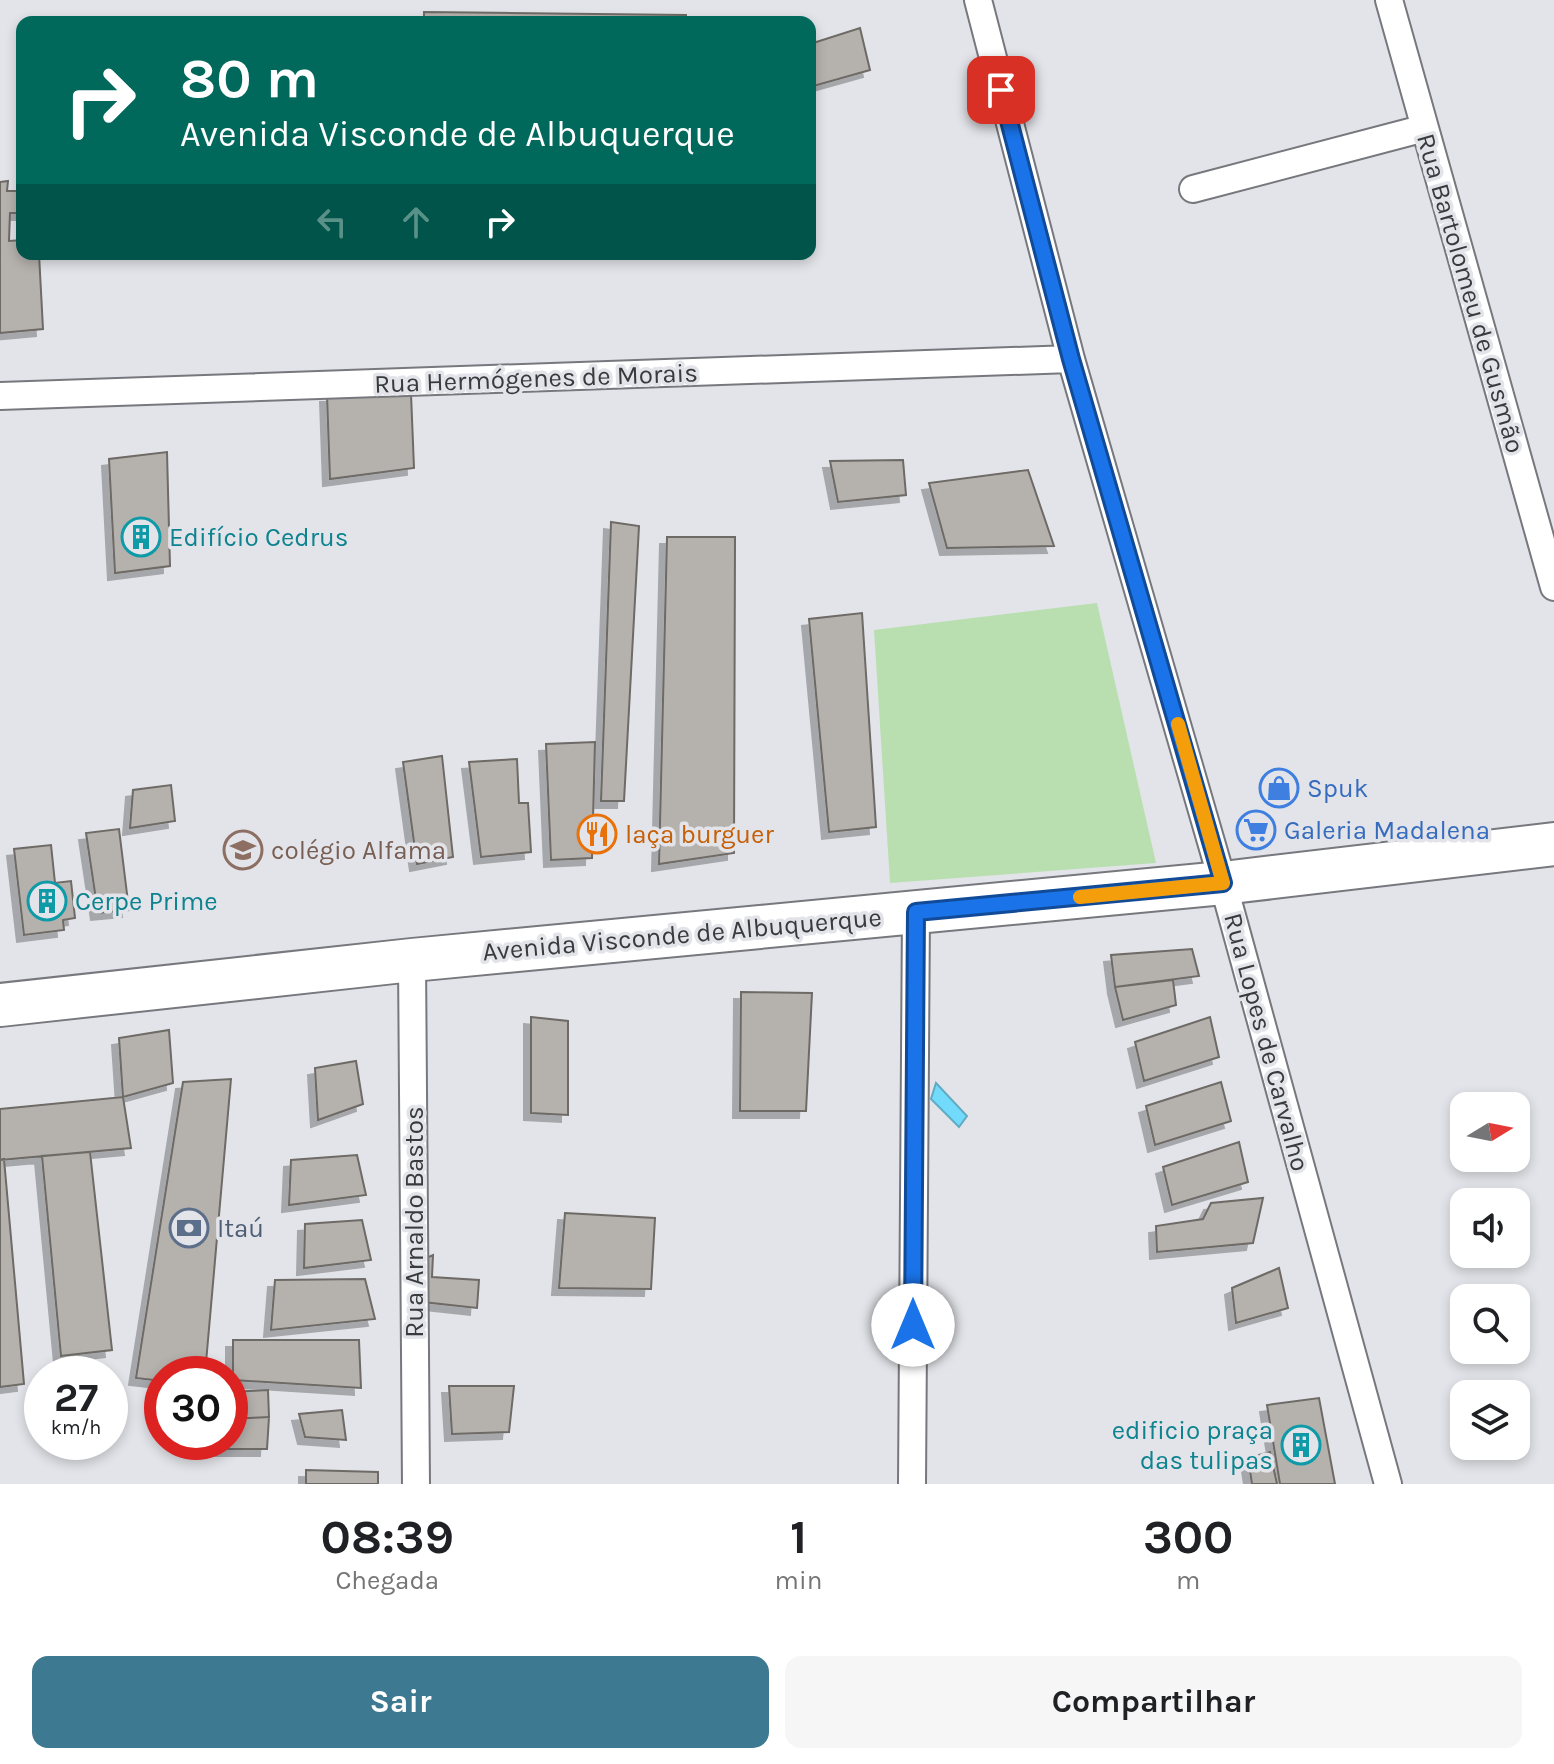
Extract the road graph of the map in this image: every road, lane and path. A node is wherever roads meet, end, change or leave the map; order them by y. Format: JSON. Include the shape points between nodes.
{"nodes":[{"id":1,"x":978,"y":0,"type":"edge"},
{"id":2,"x":1389,"y":0,"type":"edge"},
{"id":3,"x":1425,"y":128,"type":"junction"},
{"id":4,"x":1193,"y":189,"type":"dead end"},
{"id":5,"x":1071,"y":359,"type":"junction"},
{"id":6,"x":0,"y":396,"type":"edge"},
{"id":7,"x":1554,"y":587,"type":"edge"},
{"id":8,"x":1554,"y":844,"type":"edge"},
{"id":9,"x":1223,"y":883,"type":"junction"},
{"id":10,"x":916,"y":912,"type":"junction"},
{"id":11,"x":412,"y":960,"type":"junction"},
{"id":12,"x":0,"y":1005,"type":"edge"},
{"id":13,"x":416,"y":1484,"type":"edge"},
{"id":14,"x":912,"y":1484,"type":"edge"},
{"id":15,"x":1388,"y":1484,"type":"edge"}],
"edges":[{"from":1,"to":5,"type":"street","name":"Rua Lopes de Carvalho"},
{"from":2,"to":3,"type":"street","name":"Rua Bartolomeu de Gusmão"},
{"from":3,"to":4,"type":"street"},
{"from":3,"to":7,"type":"street","name":"Rua Bartolomeu de Gusmão"},
{"from":5,"to":6,"type":"street","name":"Rua Hermógenes de Morais"},
{"from":5,"to":9,"type":"street","name":"Rua Lopes de Carvalho"},
{"from":8,"to":9,"type":"main road","name":"Avenida Visconde de Albuquerque"},
{"from":9,"to":10,"type":"main road","name":"Avenida Visconde de Albuquerque"},
{"from":9,"to":15,"type":"street","name":"Rua Lopes de Carvalho"},
{"from":10,"to":11,"type":"main road","name":"Avenida Visconde de Albuquerque"},
{"from":10,"to":14,"type":"street"},
{"from":11,"to":12,"type":"main road","name":"Avenida Visconde de Albuquerque"},
{"from":11,"to":13,"type":"street","name":"Rua Arnaldo Bastos"}]}
